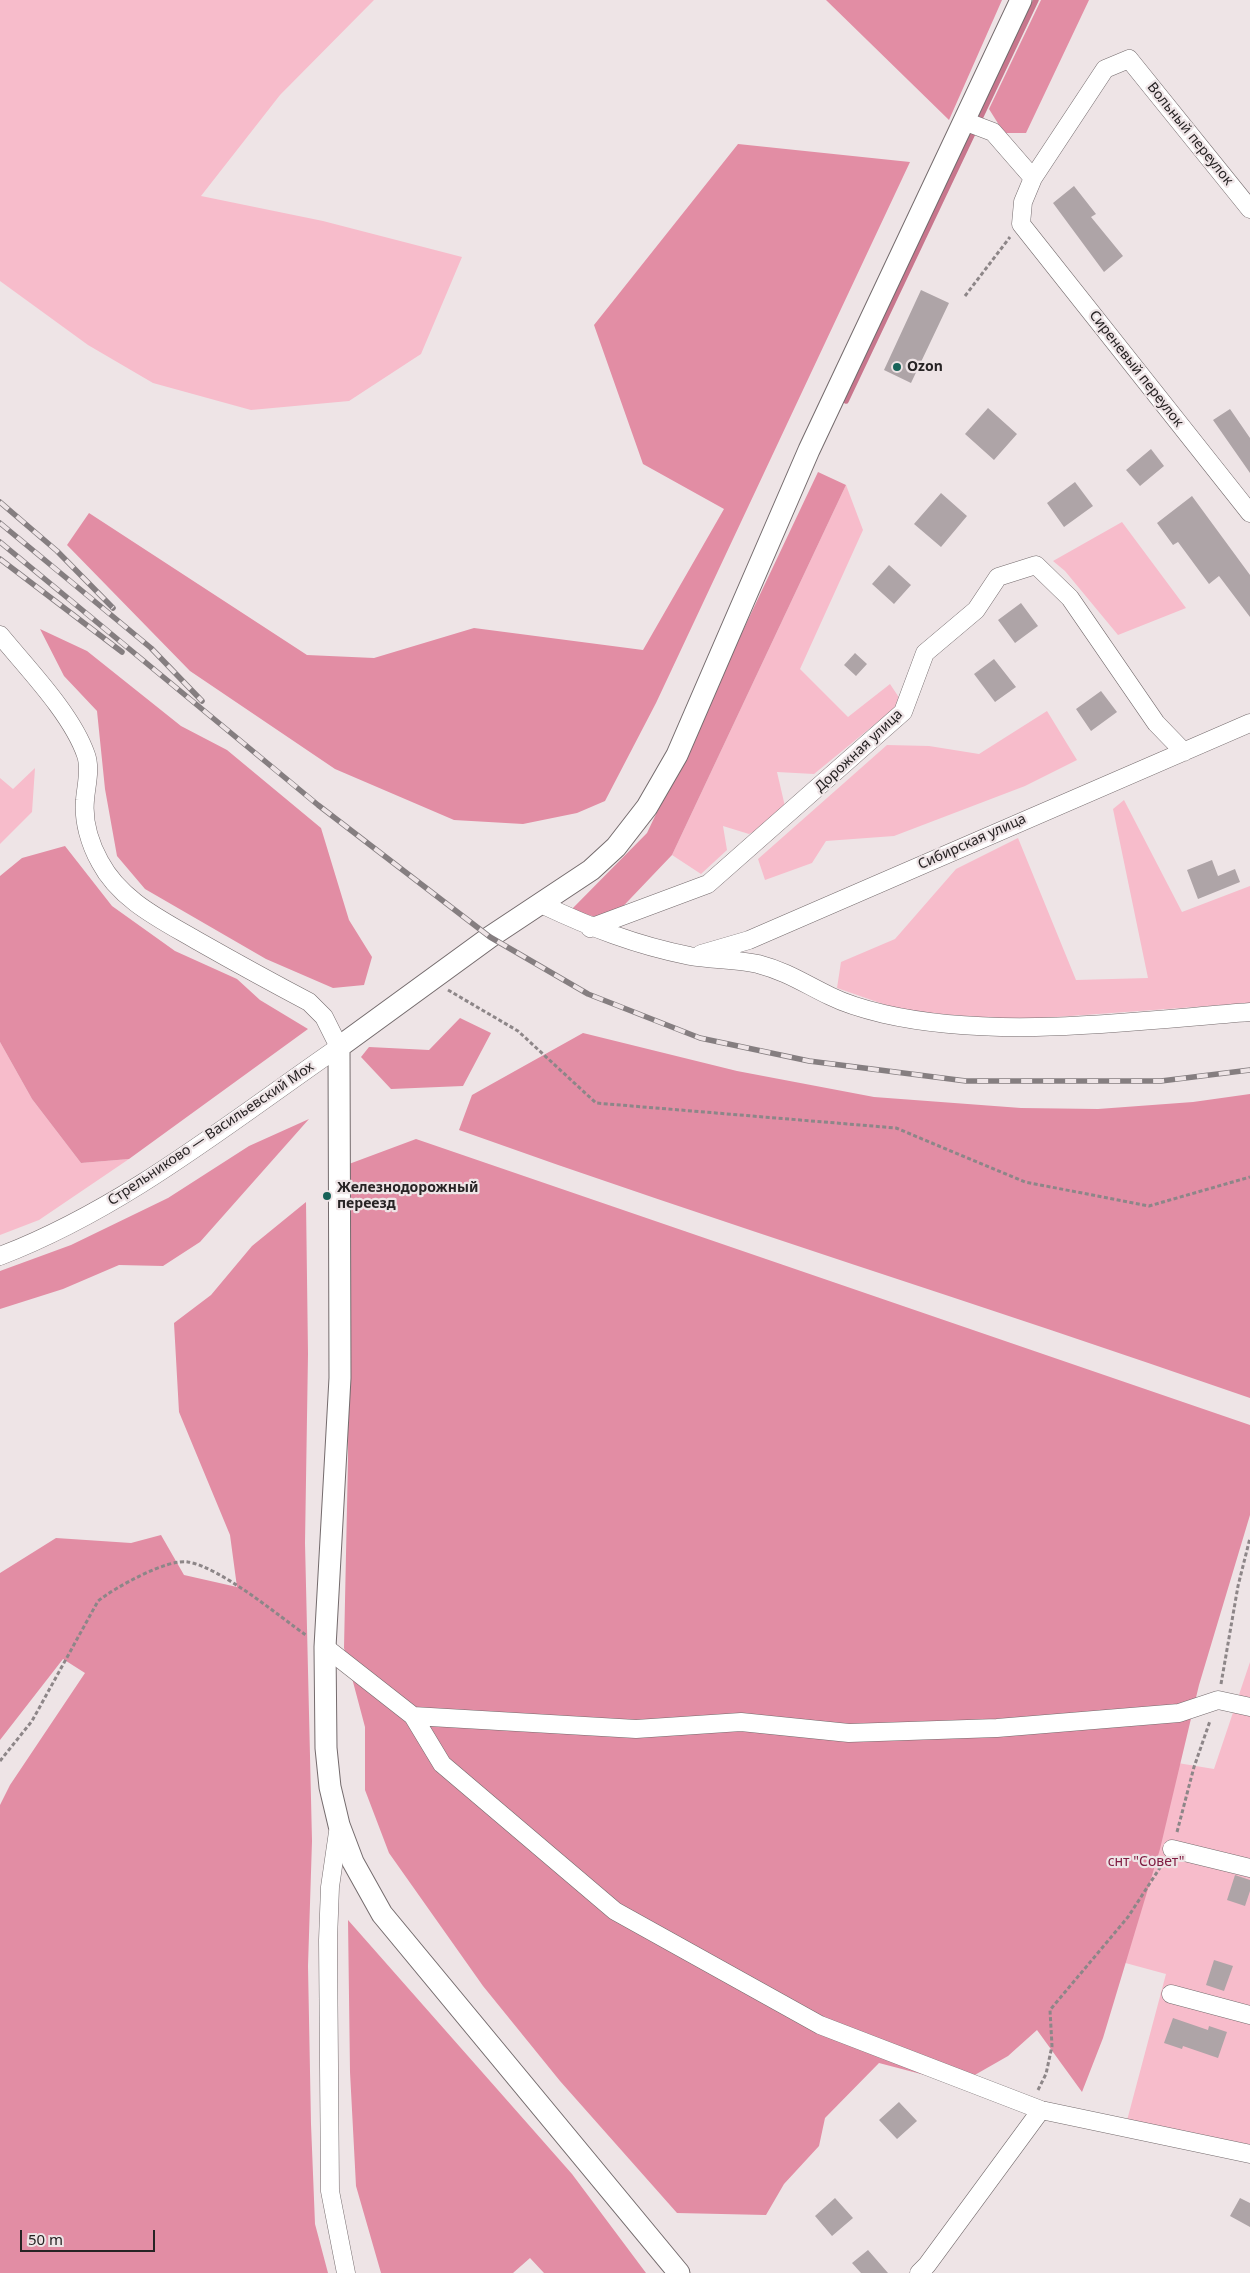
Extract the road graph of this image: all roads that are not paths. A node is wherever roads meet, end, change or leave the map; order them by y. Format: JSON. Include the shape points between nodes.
{"nodes":[{"id":1,"x":1021,"y":0,"type":"edge"},
{"id":2,"x":964,"y":121,"type":"junction"},
{"id":3,"x":1034,"y":178,"type":"junction"},
{"id":4,"x":1250,"y":209,"type":"edge"},
{"id":5,"x":1250,"y":513,"type":"edge"},
{"id":6,"x":0,"y":635,"type":"edge"},
{"id":7,"x":1250,"y":723,"type":"edge"},
{"id":8,"x":1184,"y":752,"type":"junction"},
{"id":9,"x":541,"y":904,"type":"junction"},
{"id":10,"x":590,"y":928,"type":"junction"},
{"id":11,"x":693,"y":956,"type":"junction"},
{"id":12,"x":1250,"y":1012,"type":"edge"},
{"id":13,"x":339,"y":1046,"type":"junction"},
{"id":14,"x":0,"y":1256,"type":"edge"},
{"id":15,"x":325,"y":1647,"type":"junction"},
{"id":16,"x":1250,"y":1707,"type":"edge"},
{"id":17,"x":413,"y":1716,"type":"junction"},
{"id":18,"x":339,"y":1825,"type":"junction"},
{"id":19,"x":1172,"y":1849,"type":"road end"},
{"id":20,"x":1250,"y":1868,"type":"edge"},
{"id":21,"x":1172,"y":1994,"type":"dead end"},
{"id":22,"x":1250,"y":2015,"type":"edge"},
{"id":23,"x":1040,"y":2110,"type":"junction"},
{"id":24,"x":1250,"y":2154,"type":"edge"},
{"id":25,"x":346,"y":2273,"type":"edge"},
{"id":26,"x":679,"y":2273,"type":"edge"},
{"id":27,"x":919,"y":2273,"type":"edge"}],
"edges":[{"from":1,"to":2,"type":"main road"},
{"from":2,"to":3,"type":"street","via":[[994,132]]},
{"from":2,"to":9,"type":"main road","via":[[809,450],[672,763],[647,807],[616,847],[592,870]]},
{"from":3,"to":4,"type":"street","name":"Вольный переулок","via":[[1105,69],[1129,60]]},
{"from":3,"to":5,"type":"street","name":"Сиреневый переулок","via":[[1023,202],[1021,224]]},
{"from":6,"to":13,"type":"street","via":[[53,700],[86,756],[88,774],[84,802],[87,828],[100,862],[113,882],[146,910],[308,1002],[324,1017]]},
{"from":7,"to":8,"type":"street","name":"Сибирская улица"},
{"from":8,"to":10,"type":"street","name":"Дорожная улица","via":[[1156,723],[1070,598],[1036,565],[998,577],[976,610],[925,653],[903,712],[708,884]]},
{"from":8,"to":11,"type":"street","name":"Сибирская улица","via":[[748,940]]},
{"from":9,"to":10,"type":"street"},
{"from":9,"to":13,"type":"main road"},
{"from":10,"to":11,"type":"street","via":[[636,944]]},
{"from":11,"to":12,"type":"street","via":[[756,964],[792,974],[832,997],[883,1013],[942,1024],[1041,1026]]},
{"from":13,"to":14,"type":"street","name":"Стрельниково — Васильевский Мох","via":[[124,1196],[64,1228]]},
{"from":13,"to":15,"type":"main road","via":[[340,1378]]},
{"from":15,"to":17,"type":"street"},
{"from":15,"to":18,"type":"main road","via":[[326,1761]]},
{"from":16,"to":17,"type":"street","via":[[1218,1700],[1179,1713],[997,1728],[849,1733],[741,1722],[636,1729]]},
{"from":17,"to":23,"type":"street","via":[[442,1764],[615,1911],[820,2025]]},
{"from":18,"to":25,"type":"street","via":[[330,1887],[328,1940],[330,2191]]},
{"from":18,"to":26,"type":"main road","via":[[362,1880],[395,1930]]},
{"from":19,"to":20,"type":"street"},
{"from":21,"to":22,"type":"street"},
{"from":23,"to":24,"type":"street"},
{"from":23,"to":27,"type":"street"}]}
